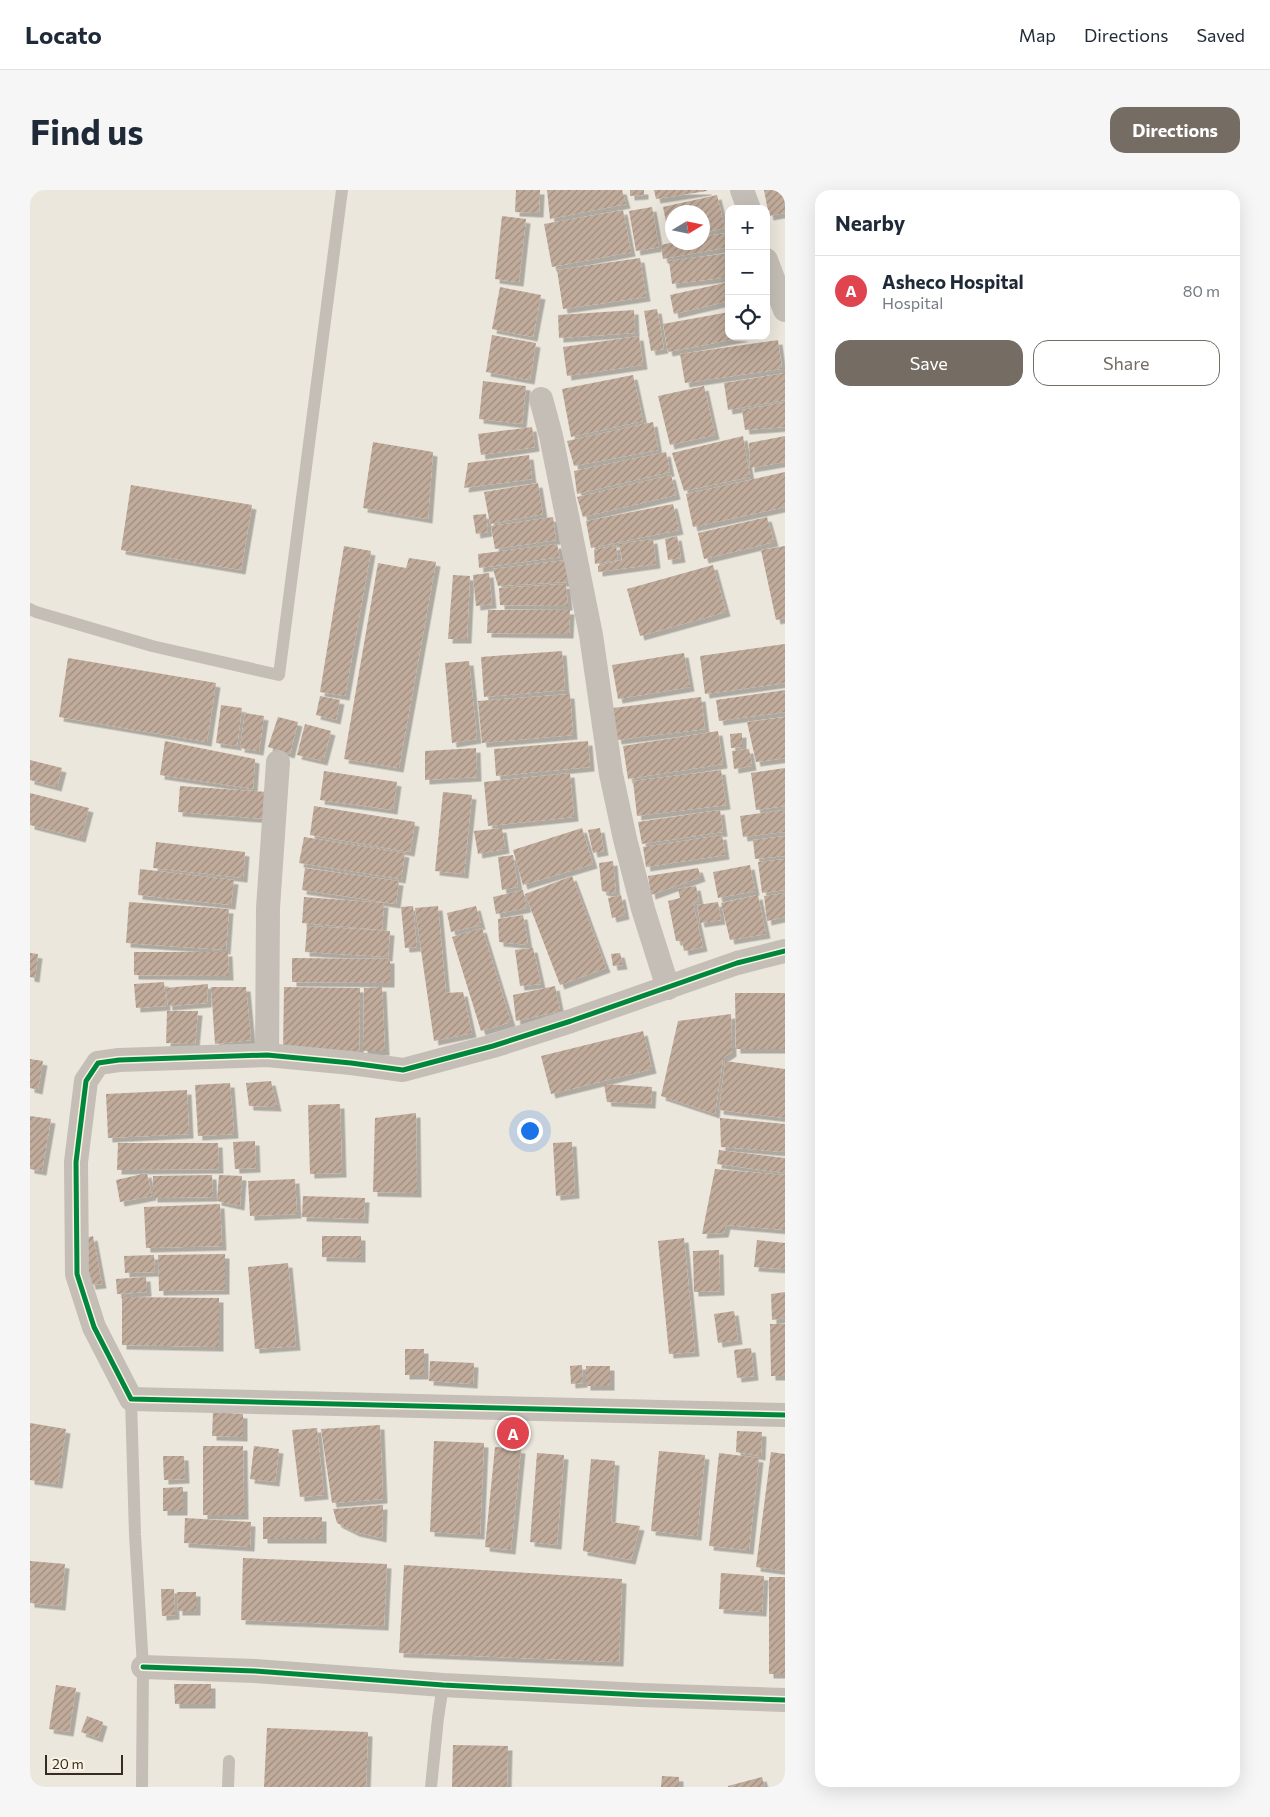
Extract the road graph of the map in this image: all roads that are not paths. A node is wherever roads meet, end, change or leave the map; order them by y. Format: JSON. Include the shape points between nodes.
{"nodes":[{"id":1,"x":342,"y":190,"type":"edge"},
{"id":2,"x":742,"y":190,"type":"edge"},
{"id":3,"x":747,"y":205,"type":"edge"},
{"id":4,"x":770,"y":271,"type":"edge"},
{"id":5,"x":785,"y":310,"type":"edge"},
{"id":6,"x":541,"y":399,"type":"dead end"},
{"id":7,"x":30,"y":609,"type":"edge"},
{"id":8,"x":278,"y":762,"type":"dead end"},
{"id":9,"x":785,"y":951,"type":"edge"},
{"id":10,"x":668,"y":988,"type":"junction"},
{"id":11,"x":268,"y":1055,"type":"junction"},
{"id":12,"x":132,"y":1399,"type":"junction"},
{"id":13,"x":785,"y":1415,"type":"edge"},
{"id":14,"x":143,"y":1667,"type":"junction"},
{"id":15,"x":443,"y":1685,"type":"junction"},
{"id":16,"x":785,"y":1700,"type":"edge"},
{"id":17,"x":229,"y":1761,"type":"dead end"},
{"id":18,"x":142,"y":1787,"type":"edge"},
{"id":19,"x":228,"y":1787,"type":"edge"},
{"id":20,"x":431,"y":1787,"type":"edge"}],
"edges":[{"from":1,"to":7,"type":"lane","via":[[279,675],[152,646]]},
{"from":2,"to":3,"type":"street"},
{"from":4,"to":5,"type":"street"},
{"from":6,"to":10,"type":"street","via":[[591,635],[621,820],[643,909]]},
{"from":8,"to":11,"type":"street","via":[[268,908]]},
{"from":9,"to":10,"type":"street","via":[[737,962]]},
{"from":10,"to":11,"type":"street","via":[[493,1046],[403,1070]]},
{"from":11,"to":12,"type":"street","via":[[98,1062],[86,1081],[76,1162],[78,1274],[94,1327]]},
{"from":12,"to":13,"type":"street"},
{"from":12,"to":14,"type":"lane","via":[[134,1516]]},
{"from":14,"to":15,"type":"street","via":[[255,1671]]},
{"from":14,"to":18,"type":"lane"},
{"from":15,"to":16,"type":"street"},
{"from":15,"to":20,"type":"lane"},
{"from":17,"to":19,"type":"lane"}]}
